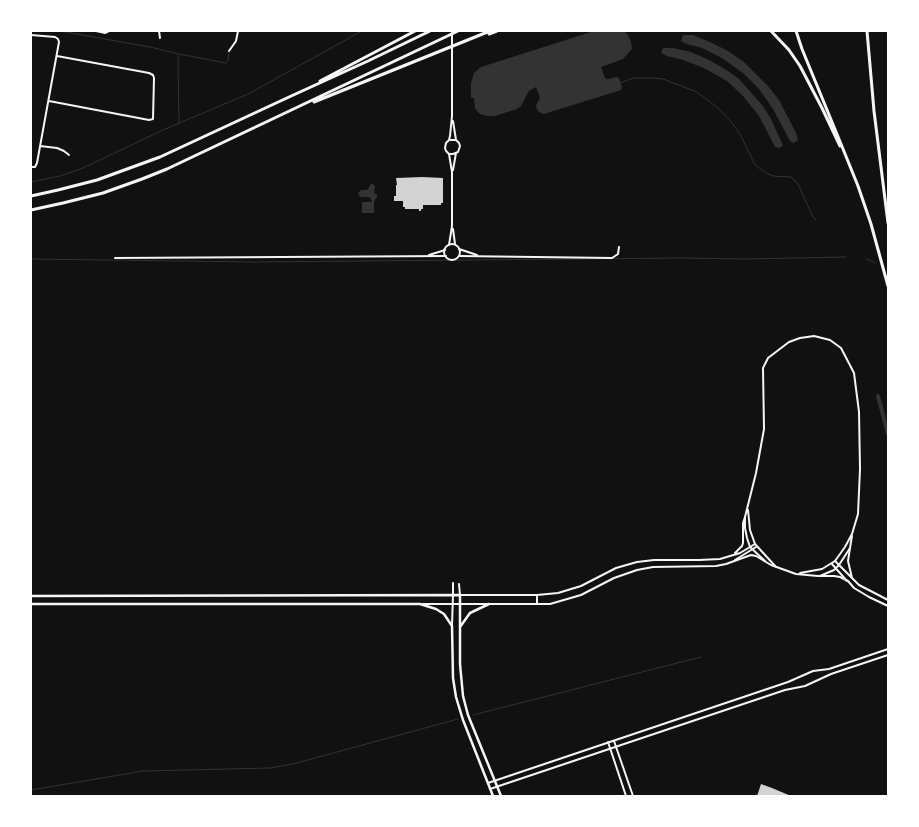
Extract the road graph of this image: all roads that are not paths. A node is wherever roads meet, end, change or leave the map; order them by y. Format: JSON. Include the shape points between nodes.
{"nodes":[{"id":1,"x":96,"y":31,"type":"edge"},
{"id":2,"x":159,"y":31,"type":"edge"},
{"id":3,"x":238,"y":31,"type":"edge"},
{"id":4,"x":415,"y":31,"type":"edge"},
{"id":5,"x":430,"y":31,"type":"edge"},
{"id":6,"x":452,"y":31,"type":"edge"},
{"id":7,"x":458,"y":31,"type":"edge"},
{"id":8,"x":490,"y":31,"type":"edge"},
{"id":9,"x":497,"y":31,"type":"edge"},
{"id":10,"x":771,"y":31,"type":"edge"},
{"id":11,"x":796,"y":31,"type":"edge"},
{"id":12,"x":867,"y":31,"type":"edge"},
{"id":13,"x":109,"y":32,"type":"edge"},
{"id":14,"x":31,"y":35,"type":"edge"},
{"id":15,"x":160,"y":38,"type":"dead end"},
{"id":16,"x":472,"y":39,"type":"junction"},
{"id":17,"x":229,"y":51,"type":"dead end"},
{"id":18,"x":57,"y":56,"type":"junction"},
{"id":19,"x":289,"y":97,"type":"junction"},
{"id":20,"x":49,"y":101,"type":"junction"},
{"id":21,"x":296,"y":109,"type":"junction"},
{"id":22,"x":452,"y":116,"type":"junction"},
{"id":23,"x":448,"y":140,"type":"junction"},
{"id":24,"x":456,"y":140,"type":"junction"},
{"id":25,"x":40,"y":146,"type":"junction"},
{"id":26,"x":456,"y":153,"type":"junction"},
{"id":27,"x":449,"y":154,"type":"junction"},
{"id":28,"x":69,"y":155,"type":"dead end"},
{"id":29,"x":848,"y":162,"type":"junction"},
{"id":30,"x":31,"y":167,"type":"edge"},
{"id":31,"x":452,"y":172,"type":"junction"},
{"id":32,"x":31,"y":196,"type":"edge"},
{"id":33,"x":31,"y":210,"type":"edge"},
{"id":34,"x":888,"y":223,"type":"edge"},
{"id":35,"x":452,"y":226,"type":"junction"},
{"id":36,"x":449,"y":245,"type":"junction"},
{"id":37,"x":456,"y":245,"type":"junction"},
{"id":38,"x":619,"y":247,"type":"dead end"},
{"id":39,"x":460,"y":249,"type":"junction"},
{"id":40,"x":445,"y":250,"type":"junction"},
{"id":41,"x":424,"y":256,"type":"junction"},
{"id":42,"x":446,"y":256,"type":"junction"},
{"id":43,"x":459,"y":256,"type":"junction"},
{"id":44,"x":481,"y":256,"type":"junction"},
{"id":45,"x":115,"y":258,"type":"dead end"},
{"id":46,"x":888,"y":286,"type":"edge"},
{"id":47,"x":748,"y":508,"type":"junction"},
{"id":48,"x":745,"y":517,"type":"junction"},
{"id":49,"x":852,"y":534,"type":"junction"},
{"id":50,"x":756,"y":545,"type":"junction"},
{"id":51,"x":750,"y":547,"type":"junction"},
{"id":52,"x":850,"y":548,"type":"junction"},
{"id":53,"x":753,"y":549,"type":"junction"},
{"id":54,"x":734,"y":555,"type":"junction"},
{"id":55,"x":835,"y":561,"type":"junction"},
{"id":56,"x":733,"y":562,"type":"junction"},
{"id":57,"x":767,"y":562,"type":"junction"},
{"id":58,"x":832,"y":564,"type":"junction"},
{"id":59,"x":839,"y":565,"type":"junction"},
{"id":60,"x":776,"y":567,"type":"junction"},
{"id":61,"x":836,"y":568,"type":"junction"},
{"id":62,"x":796,"y":574,"type":"junction"},
{"id":63,"x":818,"y":576,"type":"junction"},
{"id":64,"x":848,"y":581,"type":"junction"},
{"id":65,"x":453,"y":583,"type":"dead end"},
{"id":66,"x":459,"y":584,"type":"dead end"},
{"id":67,"x":859,"y":585,"type":"junction"},
{"id":68,"x":452,"y":595,"type":"junction"},
{"id":69,"x":460,"y":595,"type":"junction"},
{"id":70,"x":537,"y":595,"type":"junction"},
{"id":71,"x":31,"y":596,"type":"edge"},
{"id":72,"x":68,"y":596,"type":"junction"},
{"id":73,"x":888,"y":600,"type":"edge"},
{"id":74,"x":31,"y":604,"type":"edge"},
{"id":75,"x":68,"y":604,"type":"junction"},
{"id":76,"x":420,"y":604,"type":"junction"},
{"id":77,"x":452,"y":604,"type":"junction"},
{"id":78,"x":460,"y":604,"type":"junction"},
{"id":79,"x":489,"y":604,"type":"junction"},
{"id":80,"x":537,"y":604,"type":"junction"},
{"id":81,"x":888,"y":606,"type":"edge"},
{"id":82,"x":452,"y":626,"type":"junction"},
{"id":83,"x":460,"y":628,"type":"junction"},
{"id":84,"x":888,"y":649,"type":"edge"},
{"id":85,"x":888,"y":655,"type":"edge"},
{"id":86,"x":826,"y":669,"type":"junction"},
{"id":87,"x":828,"y":675,"type":"junction"},
{"id":88,"x":740,"y":698,"type":"junction"},
{"id":89,"x":742,"y":704,"type":"junction"},
{"id":90,"x":614,"y":740,"type":"junction"},
{"id":91,"x":608,"y":742,"type":"junction"},
{"id":92,"x":616,"y":746,"type":"junction"},
{"id":93,"x":610,"y":748,"type":"junction"},
{"id":94,"x":495,"y":780,"type":"junction"},
{"id":95,"x":488,"y":783,"type":"junction"},
{"id":96,"x":497,"y":786,"type":"junction"},
{"id":97,"x":490,"y":789,"type":"junction"},
{"id":98,"x":493,"y":796,"type":"edge"},
{"id":99,"x":501,"y":796,"type":"edge"},
{"id":100,"x":626,"y":796,"type":"edge"},
{"id":101,"x":632,"y":796,"type":"edge"}],
"edges":[{"from":1,"to":13,"type":"street"},
{"from":2,"to":15,"type":"street"},
{"from":3,"to":17,"type":"street"},
{"from":4,"to":19,"type":"highway"},
{"from":5,"to":19,"type":"highway"},
{"from":6,"to":22,"type":"street"},
{"from":7,"to":21,"type":"highway"},
{"from":8,"to":16,"type":"highway"},
{"from":9,"to":16,"type":"highway"},
{"from":10,"to":29,"type":"highway","via":[[800,66]]},
{"from":11,"to":29,"type":"highway"},
{"from":12,"to":34,"type":"highway"},
{"from":14,"to":18,"type":"street","via":[[58,39]]},
{"from":16,"to":21,"type":"highway"},
{"from":18,"to":20,"type":"street"},
{"from":18,"to":20,"type":"street","via":[[153,75],[153,119]]},
{"from":19,"to":32,"type":"highway","via":[[148,162],[84,184]]},
{"from":20,"to":25,"type":"street"},
{"from":21,"to":33,"type":"highway","via":[[142,180]]},
{"from":22,"to":23,"type":"street"},
{"from":22,"to":24,"type":"street"},
{"from":23,"to":24,"type":"street"},
{"from":23,"to":27,"type":"street","via":[[444,148]]},
{"from":24,"to":26,"type":"street","via":[[460,146]]},
{"from":25,"to":28,"type":"street","via":[[57,148]]},
{"from":25,"to":30,"type":"street","via":[[37,163]]},
{"from":26,"to":27,"type":"street"},
{"from":26,"to":31,"type":"street"},
{"from":27,"to":31,"type":"street"},
{"from":29,"to":46,"type":"highway","via":[[871,224]]},
{"from":31,"to":35,"type":"street"},
{"from":35,"to":36,"type":"street"},
{"from":35,"to":37,"type":"street"},
{"from":36,"to":37,"type":"street"},
{"from":36,"to":40,"type":"street"},
{"from":37,"to":39,"type":"street"},
{"from":38,"to":44,"type":"street","via":[[617,256],[612,258]]},
{"from":39,"to":43,"type":"street"},
{"from":39,"to":44,"type":"street"},
{"from":40,"to":41,"type":"street"},
{"from":40,"to":42,"type":"street"},
{"from":41,"to":42,"type":"street"},
{"from":41,"to":45,"type":"street"},
{"from":42,"to":43,"type":"street","via":[[452,260]]},
{"from":43,"to":44,"type":"street"},
{"from":47,"to":48,"type":"street"},
{"from":47,"to":49,"type":"street","via":[[764,429],[762,368],[768,358],[789,342],[814,336],[823,338],[841,348],[854,375],[859,412],[860,469],[858,514]]},
{"from":47,"to":50,"type":"street","via":[[750,530]]},
{"from":48,"to":51,"type":"street"},
{"from":48,"to":54,"type":"street","via":[[743,543]]},
{"from":49,"to":52,"type":"street"},
{"from":49,"to":55,"type":"street"},
{"from":50,"to":51,"type":"street"},
{"from":50,"to":53,"type":"street"},
{"from":50,"to":60,"type":"street"},
{"from":51,"to":53,"type":"street"},
{"from":51,"to":54,"type":"street"},
{"from":52,"to":59,"type":"street"},
{"from":52,"to":67,"type":"street","via":[[849,567]]},
{"from":53,"to":56,"type":"street"},
{"from":53,"to":57,"type":"street"},
{"from":54,"to":70,"type":"street","via":[[720,559],[638,562],[616,568],[568,591]]},
{"from":55,"to":58,"type":"street"},
{"from":55,"to":59,"type":"street"},
{"from":56,"to":57,"type":"street","via":[[751,556]]},
{"from":56,"to":80,"type":"street","via":[[716,566],[637,570],[577,597]]},
{"from":57,"to":60,"type":"street"},
{"from":58,"to":61,"type":"street"},
{"from":58,"to":62,"type":"street"},
{"from":59,"to":61,"type":"street"},
{"from":59,"to":67,"type":"street"},
{"from":60,"to":62,"type":"street"},
{"from":61,"to":63,"type":"street"},
{"from":61,"to":64,"type":"street"},
{"from":62,"to":63,"type":"street"},
{"from":63,"to":64,"type":"street","via":[[834,576]]},
{"from":64,"to":81,"type":"street"},
{"from":65,"to":68,"type":"street"},
{"from":66,"to":69,"type":"street"},
{"from":67,"to":73,"type":"street"},
{"from":68,"to":69,"type":"main road"},
{"from":68,"to":72,"type":"main road"},
{"from":68,"to":77,"type":"street"},
{"from":69,"to":70,"type":"street"},
{"from":69,"to":78,"type":"main road"},
{"from":70,"to":80,"type":"street"},
{"from":71,"to":72,"type":"main road"},
{"from":72,"to":75,"type":"main road"},
{"from":74,"to":75,"type":"main road"},
{"from":75,"to":76,"type":"main road"},
{"from":76,"to":77,"type":"street"},
{"from":76,"to":82,"type":"main road","via":[[442,612]]},
{"from":77,"to":78,"type":"street"},
{"from":77,"to":82,"type":"street"},
{"from":78,"to":79,"type":"street"},
{"from":78,"to":83,"type":"main road"},
{"from":79,"to":80,"type":"street"},
{"from":79,"to":83,"type":"main road","via":[[470,613]]},
{"from":82,"to":95,"type":"main road","via":[[456,697]]},
{"from":83,"to":94,"type":"main road","via":[[463,696]]},
{"from":84,"to":86,"type":"street"},
{"from":85,"to":87,"type":"street"},
{"from":86,"to":87,"type":"street"},
{"from":86,"to":88,"type":"street"},
{"from":87,"to":89,"type":"street","via":[[804,686]]},
{"from":88,"to":89,"type":"street"},
{"from":88,"to":90,"type":"street"},
{"from":89,"to":92,"type":"street"},
{"from":90,"to":91,"type":"street"},
{"from":90,"to":92,"type":"street"},
{"from":91,"to":93,"type":"street"},
{"from":91,"to":94,"type":"street"},
{"from":92,"to":93,"type":"street"},
{"from":92,"to":101,"type":"street"},
{"from":93,"to":96,"type":"street"},
{"from":93,"to":100,"type":"street"},
{"from":94,"to":95,"type":"street"},
{"from":94,"to":96,"type":"main road"},
{"from":95,"to":97,"type":"main road"},
{"from":96,"to":97,"type":"street"},
{"from":96,"to":99,"type":"main road"},
{"from":97,"to":98,"type":"main road"}]}
